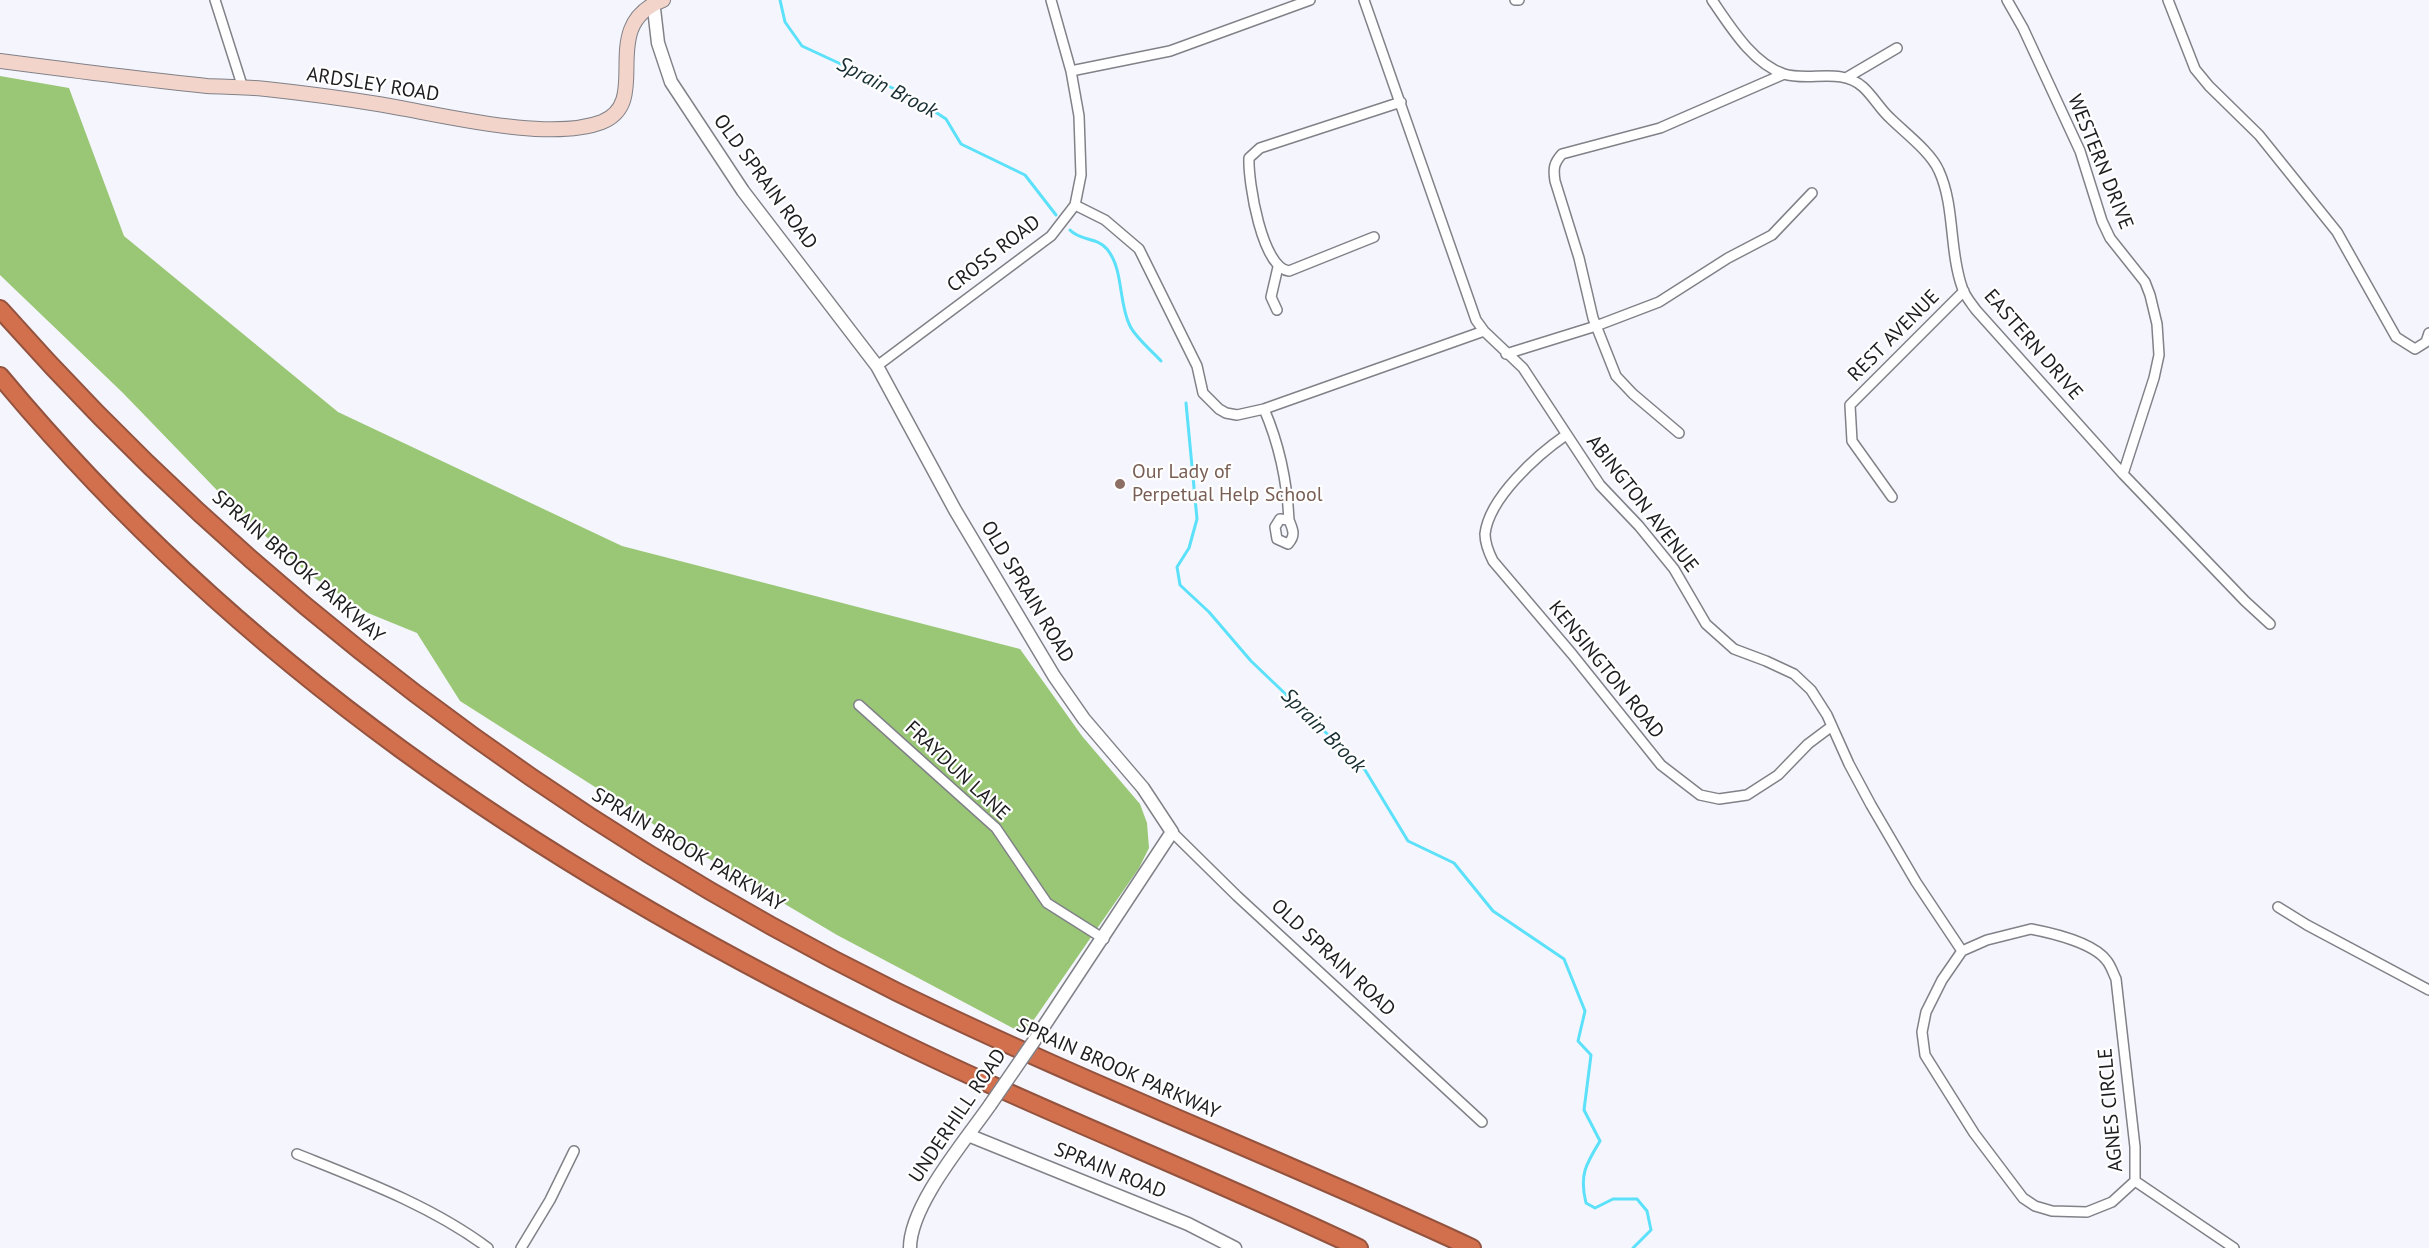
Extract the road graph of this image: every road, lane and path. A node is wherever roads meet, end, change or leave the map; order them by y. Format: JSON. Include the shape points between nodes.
{"nodes":[{"id":1,"x":215,"y":0,"type":"edge"},
{"id":2,"x":1051,"y":0,"type":"edge"},
{"id":3,"x":1310,"y":0,"type":"edge"},
{"id":4,"x":1364,"y":0,"type":"edge"},
{"id":5,"x":1712,"y":0,"type":"edge"},
{"id":6,"x":2007,"y":0,"type":"edge"},
{"id":7,"x":2168,"y":0,"type":"edge"},
{"id":8,"x":656,"y":1,"type":"edge"},
{"id":9,"x":1897,"y":48,"type":"dead end"},
{"id":10,"x":0,"y":60,"type":"edge"},
{"id":11,"x":1071,"y":71,"type":"junction"},
{"id":12,"x":1784,"y":74,"type":"junction"},
{"id":13,"x":1846,"y":78,"type":"junction"},
{"id":14,"x":243,"y":88,"type":"junction"},
{"id":15,"x":1401,"y":102,"type":"junction"},
{"id":16,"x":1812,"y":193,"type":"dead end"},
{"id":17,"x":1075,"y":205,"type":"junction"},
{"id":18,"x":1374,"y":237,"type":"dead end"},
{"id":19,"x":1278,"y":267,"type":"junction"},
{"id":20,"x":1964,"y":291,"type":"junction"},
{"id":21,"x":0,"y":309,"type":"edge"},
{"id":22,"x":1276,"y":310,"type":"dead end"},
{"id":23,"x":1596,"y":326,"type":"junction"},
{"id":24,"x":1484,"y":331,"type":"junction"},
{"id":25,"x":2429,"y":333,"type":"edge"},
{"id":26,"x":1506,"y":354,"type":"junction"},
{"id":27,"x":877,"y":366,"type":"junction"},
{"id":28,"x":0,"y":376,"type":"edge"},
{"id":29,"x":1264,"y":410,"type":"junction"},
{"id":30,"x":1679,"y":433,"type":"dead end"},
{"id":31,"x":1566,"y":435,"type":"junction"},
{"id":32,"x":2123,"y":474,"type":"junction"},
{"id":33,"x":1893,"y":497,"type":"dead end"},
{"id":34,"x":1289,"y":520,"type":"dead end"},
{"id":35,"x":2270,"y":624,"type":"dead end"},
{"id":36,"x":859,"y":705,"type":"dead end"},
{"id":37,"x":1832,"y":726,"type":"junction"},
{"id":38,"x":1172,"y":832,"type":"junction"},
{"id":39,"x":2278,"y":907,"type":"dead end"},
{"id":40,"x":1103,"y":939,"type":"junction"},
{"id":41,"x":1962,"y":951,"type":"junction"},
{"id":42,"x":2429,"y":990,"type":"edge"},
{"id":43,"x":1482,"y":1122,"type":"dead end"},
{"id":44,"x":968,"y":1135,"type":"junction"},
{"id":45,"x":574,"y":1151,"type":"dead end"},
{"id":46,"x":297,"y":1154,"type":"dead end"},
{"id":47,"x":2135,"y":1181,"type":"junction"},
{"id":48,"x":488,"y":1248,"type":"edge"},
{"id":49,"x":521,"y":1248,"type":"edge"},
{"id":50,"x":910,"y":1248,"type":"edge"},
{"id":51,"x":1235,"y":1248,"type":"edge"},
{"id":52,"x":1359,"y":1248,"type":"edge"},
{"id":53,"x":1472,"y":1248,"type":"edge"},
{"id":54,"x":2234,"y":1248,"type":"edge"}],
"edges":[{"from":1,"to":14,"type":"street"},
{"from":2,"to":11,"type":"street","name":"CROSS ROAD"},
{"from":3,"to":11,"type":"street","via":[[1170,51]]},
{"from":4,"to":15,"type":"street"},
{"from":5,"to":12,"type":"street","via":[[1764,63]]},
{"from":6,"to":32,"type":"street","name":"WESTERN DRIVE","via":[[2080,151],[2110,238],[2145,282],[2150,295],[2159,355]]},
{"from":7,"to":25,"type":"street","via":[[2195,69],[2259,135],[2337,232],[2396,337],[2415,349],[2426,342]]},
{"from":8,"to":14,"type":"main road","name":"ARDSLEY ROAD","via":[[641,11],[632,25],[622,106],[614,116],[589,125],[522,128],[377,104]]},
{"from":8,"to":27,"type":"street","name":"OLD SPRAIN ROAD","via":[[658,43],[671,82],[743,191]]},
{"from":9,"to":13,"type":"street"},
{"from":10,"to":14,"type":"main road","name":"ARDSLEY ROAD"},
{"from":11,"to":17,"type":"street","name":"CROSS ROAD","via":[[1079,116],[1081,175]]},
{"from":12,"to":13,"type":"street"},
{"from":12,"to":23,"type":"street","via":[[1660,128],[1562,154],[1555,162],[1553,169]]},
{"from":13,"to":20,"type":"street","name":"EASTERN DRIVE","via":[[1862,85],[1939,169]]},
{"from":15,"to":19,"type":"street","via":[[1260,148],[1249,158],[1248,175],[1265,245]]},
{"from":15,"to":24,"type":"street","via":[[1476,320]]},
{"from":16,"to":23,"type":"street","via":[[1772,236],[1728,258],[1659,302]]},
{"from":17,"to":27,"type":"street","name":"CROSS ROAD","via":[[1051,236]]},
{"from":17,"to":29,"type":"street","via":[[1104,220],[1138,249],[1197,366],[1203,393],[1227,413]]},
{"from":18,"to":19,"type":"street","via":[[1289,271]]},
{"from":19,"to":22,"type":"street","via":[[1271,297]]},
{"from":20,"to":32,"type":"street","name":"EASTERN DRIVE","via":[[1976,310]]},
{"from":20,"to":33,"type":"street","name":"REST AVENUE","via":[[1850,405],[1852,441]]},
{"from":21,"to":53,"type":"highway","name":"SPRAIN BROOK PARKWAY","via":[[136,451],[283,585],[446,715],[618,833],[754,915],[894,990]]},
{"from":23,"to":26,"type":"street"},
{"from":23,"to":30,"type":"street","via":[[1616,376]]},
{"from":24,"to":26,"type":"street","name":"ABINGTON AVENUE"},
{"from":24,"to":29,"type":"street"},
{"from":26,"to":31,"type":"street","name":"ABINGTON AVENUE","via":[[1522,368]]},
{"from":27,"to":38,"type":"street","name":"OLD SPRAIN ROAD","via":[[965,528],[1054,676],[1084,719],[1143,788]]},
{"from":28,"to":52,"type":"highway","via":[[96,485],[240,622],[394,747],[526,836],[698,938],[875,1030]]},
{"from":29,"to":34,"type":"street","via":[[1287,480]]},
{"from":31,"to":37,"type":"street","name":"ABINGTON AVENUE","via":[[1600,485],[1674,569],[1706,624],[1734,649],[1794,674],[1811,690]]},
{"from":31,"to":37,"type":"street","name":"KENSINGTON ROAD","via":[[1500,497],[1489,519],[1487,548],[1493,561],[1661,765],[1700,795],[1736,798],[1778,775]]},
{"from":32,"to":35,"type":"street","name":"EASTERN DRIVE"},
{"from":36,"to":40,"type":"street","name":"FRAYDUN LANE","via":[[996,828],[1047,903]]},
{"from":37,"to":41,"type":"street","name":"ABINGTON AVENUE","via":[[1871,805]]},
{"from":38,"to":40,"type":"street","name":"UNDERHILL ROAD"},
{"from":38,"to":43,"type":"street","name":"OLD SPRAIN ROAD"},
{"from":39,"to":42,"type":"street"},
{"from":40,"to":44,"type":"street","name":"UNDERHILL ROAD","bridge":true},
{"from":41,"to":47,"type":"street","name":"AGNES CIRCLE","via":[[2031,929],[2071,939],[2106,959],[2116,979],[2135,1147]]},
{"from":41,"to":47,"type":"street","name":"AGNES CIRCLE","via":[[1926,1012],[1922,1032],[1925,1055],[2013,1186],[2035,1206],[2052,1211],[2087,1212],[2112,1202]]},
{"from":44,"to":50,"type":"street","name":"UNDERHILL ROAD","via":[[926,1199],[910,1232]]},
{"from":44,"to":51,"type":"street","name":"SPRAIN ROAD","via":[[1188,1224]]},
{"from":45,"to":49,"type":"street"},
{"from":46,"to":48,"type":"street","via":[[441,1218]]},
{"from":47,"to":54,"type":"street"}]}
